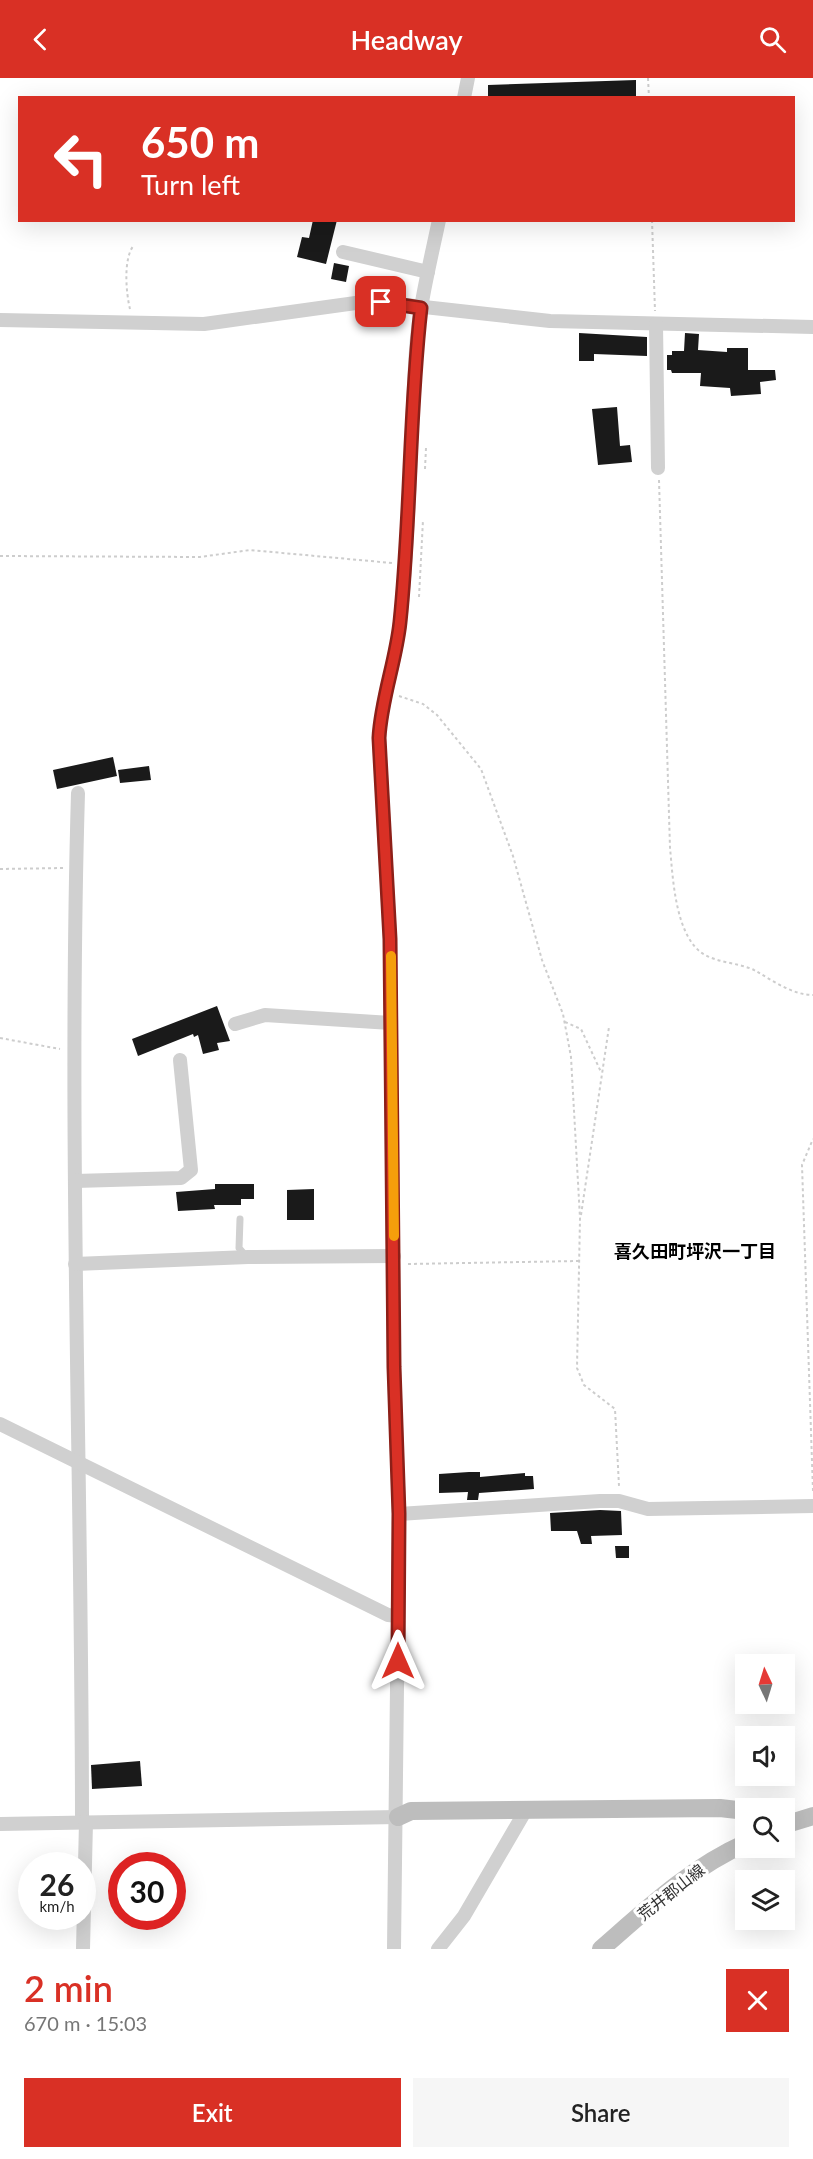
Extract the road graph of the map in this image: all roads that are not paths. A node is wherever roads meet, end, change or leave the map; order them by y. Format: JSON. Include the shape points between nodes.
{"nodes":[{"id":1,"x":468,"y":78,"type":"edge"},
{"id":2,"x":464,"y":96,"type":"edge"},
{"id":3,"x":439,"y":222,"type":"edge"},
{"id":4,"x":343,"y":252,"type":"dead end"},
{"id":5,"x":428,"y":272,"type":"junction"},
{"id":6,"x":421,"y":308,"type":"junction"},
{"id":7,"x":0,"y":320,"type":"edge"},
{"id":8,"x":656,"y":324,"type":"junction"},
{"id":9,"x":813,"y":327,"type":"edge"},
{"id":10,"x":658,"y":468,"type":"road end"},
{"id":11,"x":78,"y":793,"type":"dead end"},
{"id":12,"x":391,"y":1023,"type":"junction"},
{"id":13,"x":235,"y":1024,"type":"dead end"},
{"id":14,"x":180,"y":1060,"type":"dead end"},
{"id":15,"x":75,"y":1181,"type":"junction"},
{"id":16,"x":240,"y":1219,"type":"dead end"},
{"id":17,"x":248,"y":1257,"type":"junction"},
{"id":18,"x":394,"y":1260,"type":"junction"},
{"id":19,"x":75,"y":1264,"type":"junction"},
{"id":20,"x":0,"y":1424,"type":"edge"},
{"id":21,"x":78,"y":1464,"type":"junction"},
{"id":22,"x":813,"y":1506,"type":"edge"},
{"id":23,"x":399,"y":1514,"type":"junction"},
{"id":24,"x":398,"y":1616,"type":"junction"},
{"id":25,"x":527,"y":1808,"type":"junction"},
{"id":26,"x":735,"y":1810,"type":"edge"},
{"id":27,"x":813,"y":1816,"type":"edge"},
{"id":28,"x":398,"y":1817,"type":"junction"},
{"id":29,"x":84,"y":1822,"type":"junction"},
{"id":30,"x":795,"y":1822,"type":"edge"},
{"id":31,"x":0,"y":1824,"type":"edge"},
{"id":32,"x":735,"y":1848,"type":"edge"},
{"id":33,"x":83,"y":1949,"type":"edge"},
{"id":34,"x":394,"y":1949,"type":"edge"},
{"id":35,"x":438,"y":1949,"type":"edge"},
{"id":36,"x":601,"y":1949,"type":"edge"}],
"edges":[{"from":1,"to":2,"type":"street"},
{"from":3,"to":5,"type":"street"},
{"from":4,"to":5,"type":"street"},
{"from":5,"to":6,"type":"street"},
{"from":6,"to":7,"type":"street","via":[[370,301],[204,324]]},
{"from":6,"to":8,"type":"street","via":[[550,321]]},
{"from":6,"to":12,"type":"street","via":[[396,657],[380,716],[379,738]]},
{"from":8,"to":9,"type":"street"},
{"from":8,"to":10,"type":"street"},
{"from":11,"to":15,"type":"street"},
{"from":12,"to":13,"type":"street","via":[[265,1015]]},
{"from":12,"to":18,"type":"street"},
{"from":14,"to":15,"type":"street","via":[[190,1170],[181,1178]]},
{"from":15,"to":19,"type":"street"},
{"from":16,"to":17,"type":"lane","via":[[239,1248]]},
{"from":17,"to":18,"type":"street"},
{"from":17,"to":19,"type":"street"},
{"from":18,"to":23,"type":"street"},
{"from":19,"to":21,"type":"street"},
{"from":20,"to":21,"type":"street"},
{"from":21,"to":24,"type":"street","via":[[356,1600]]},
{"from":21,"to":29,"type":"street"},
{"from":22,"to":23,"type":"street","via":[[648,1509],[620,1501]]},
{"from":23,"to":24,"type":"street"},
{"from":24,"to":28,"type":"street"},
{"from":25,"to":26,"type":"street"},
{"from":25,"to":28,"type":"street","via":[[411,1811]]},
{"from":25,"to":35,"type":"street","via":[[470,1906]]},
{"from":27,"to":30,"type":"street"},
{"from":28,"to":29,"type":"street"},
{"from":28,"to":34,"type":"street"},
{"from":29,"to":31,"type":"street"},
{"from":29,"to":33,"type":"street"},
{"from":32,"to":36,"type":"street","name":"荒井郡山線","via":[[684,1878]]}]}
